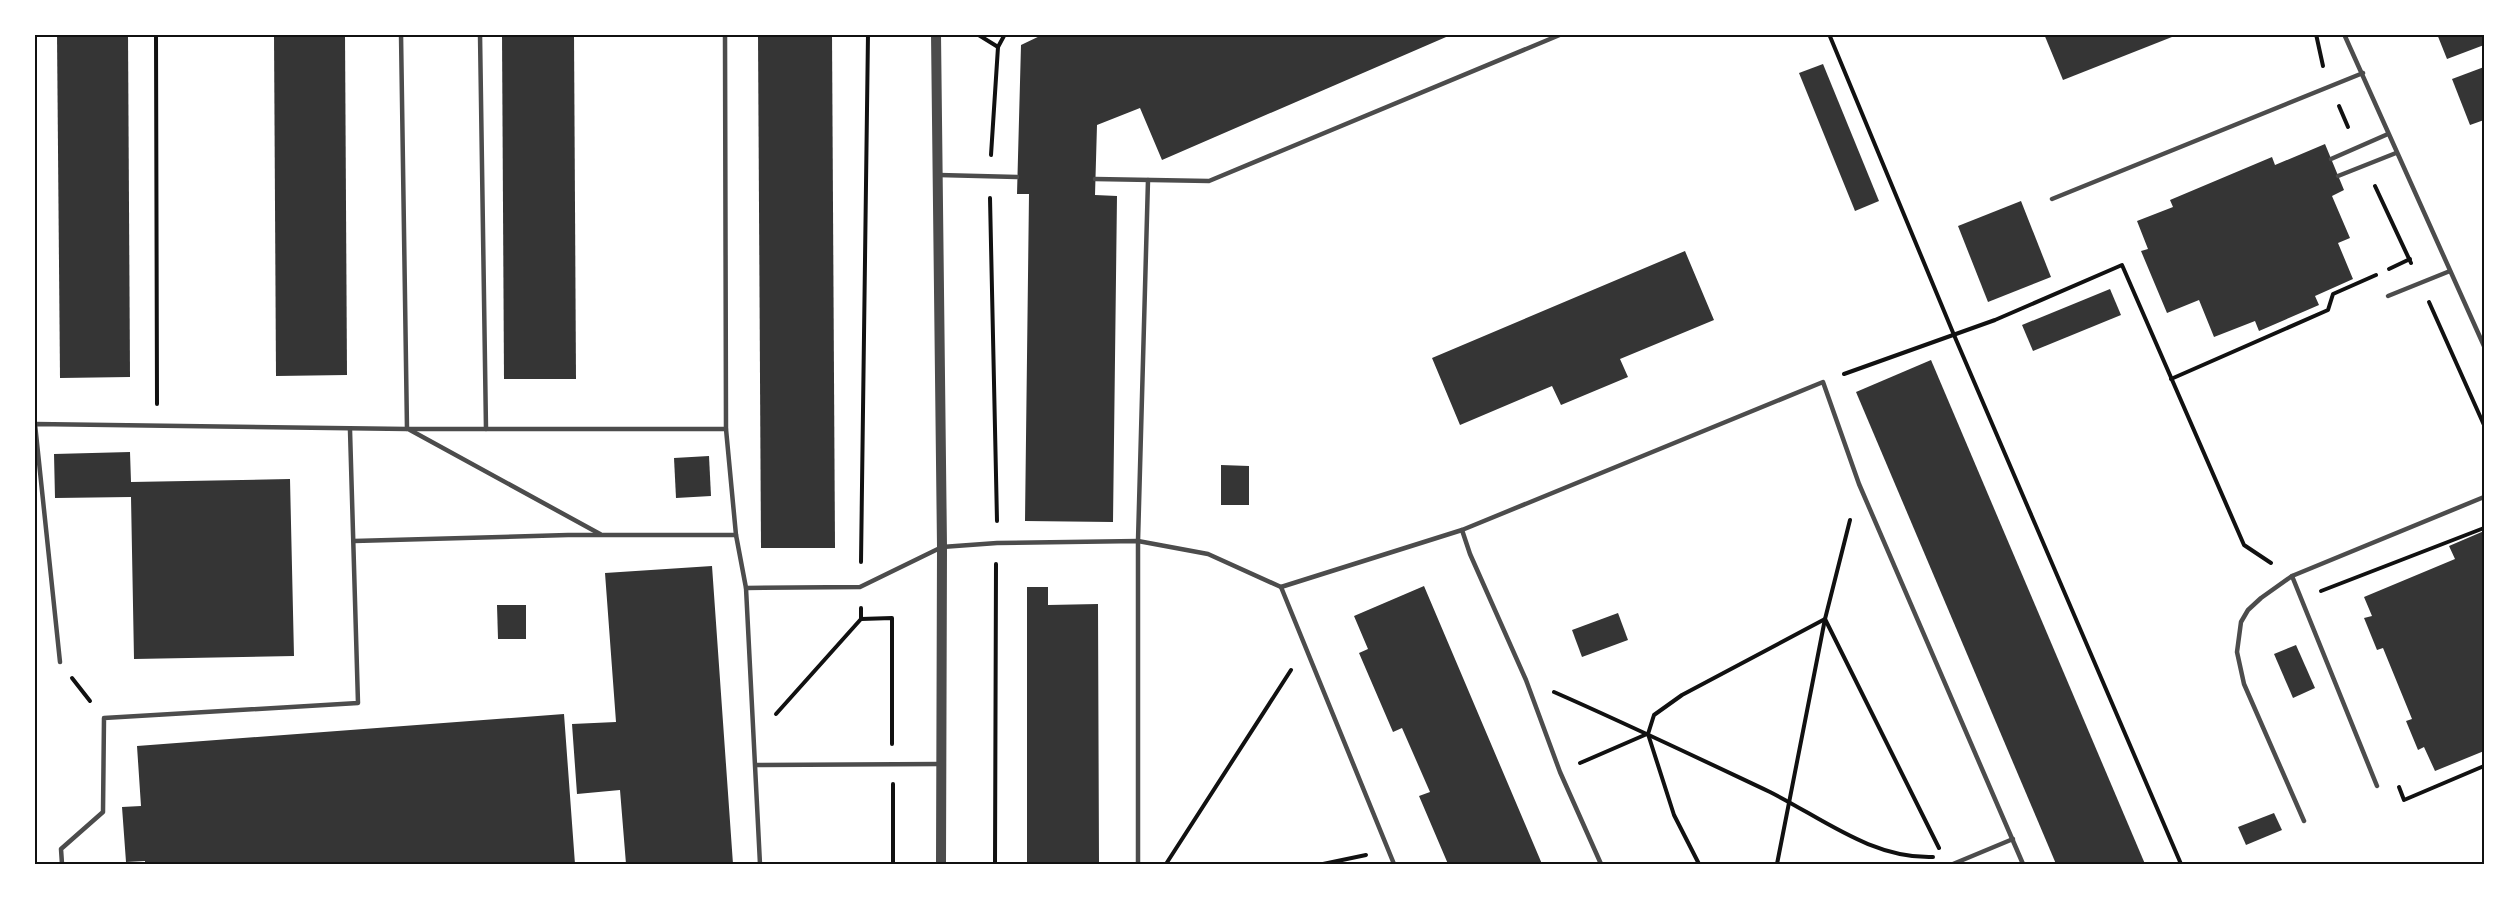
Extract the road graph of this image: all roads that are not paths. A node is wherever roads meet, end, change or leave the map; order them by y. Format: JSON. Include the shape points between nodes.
{"nodes":[{"id":1,"x":401,"y":34,"type":"edge"},
{"id":2,"x":480,"y":34,"type":"edge"},
{"id":3,"x":725,"y":34,"type":"edge"},
{"id":4,"x":936,"y":34,"type":"edge"},
{"id":5,"x":1562,"y":34,"type":"edge"},
{"id":6,"x":2344,"y":34,"type":"edge"},
{"id":7,"x":2363,"y":73,"type":"junction"},
{"id":8,"x":2388,"y":134,"type":"junction"},
{"id":9,"x":2396,"y":153,"type":"junction"},
{"id":10,"x":2331,"y":159,"type":"dead end"},
{"id":11,"x":939,"y":175,"type":"junction"},
{"id":12,"x":2338,"y":176,"type":"dead end"},
{"id":13,"x":1017,"y":177,"type":"dead end"},
{"id":14,"x":1095,"y":179,"type":"dead end"},
{"id":15,"x":1148,"y":180,"type":"junction"},
{"id":16,"x":2052,"y":199,"type":"dead end"},
{"id":17,"x":2450,"y":271,"type":"junction"},
{"id":18,"x":2388,"y":296,"type":"dead end"},
{"id":19,"x":2484,"y":346,"type":"edge"},
{"id":20,"x":35,"y":423,"type":"edge"},
{"id":21,"x":407,"y":429,"type":"junction"},
{"id":22,"x":486,"y":429,"type":"junction"},
{"id":23,"x":726,"y":429,"type":"junction"},
{"id":24,"x":350,"y":430,"type":"junction"},
{"id":25,"x":2484,"y":497,"type":"edge"},
{"id":26,"x":1462,"y":530,"type":"junction"},
{"id":27,"x":602,"y":535,"type":"junction"},
{"id":28,"x":736,"y":535,"type":"junction"},
{"id":29,"x":354,"y":541,"type":"junction"},
{"id":30,"x":1138,"y":541,"type":"junction"},
{"id":31,"x":942,"y":547,"type":"junction"},
{"id":32,"x":2292,"y":576,"type":"junction"},
{"id":33,"x":1281,"y":586,"type":"junction"},
{"id":34,"x":746,"y":588,"type":"junction"},
{"id":35,"x":60,"y":662,"type":"road end"},
{"id":36,"x":940,"y":764,"type":"junction"},
{"id":37,"x":756,"y":765,"type":"junction"},
{"id":38,"x":2377,"y":786,"type":"dead end"},
{"id":39,"x":2304,"y":821,"type":"dead end"},
{"id":40,"x":2013,"y":839,"type":"junction"},
{"id":41,"x":62,"y":864,"type":"edge"},
{"id":42,"x":760,"y":864,"type":"edge"},
{"id":43,"x":941,"y":864,"type":"edge"},
{"id":44,"x":1138,"y":864,"type":"edge"},
{"id":45,"x":1394,"y":864,"type":"edge"},
{"id":46,"x":1601,"y":864,"type":"edge"},
{"id":47,"x":1953,"y":864,"type":"edge"},
{"id":48,"x":2023,"y":864,"type":"edge"}],
"edges":[{"from":1,"to":21,"type":"lane"},
{"from":2,"to":22,"type":"lane"},
{"from":3,"to":23,"type":"lane"},
{"from":4,"to":11,"type":"street"},
{"from":5,"to":15,"type":"lane","via":[[1209,181]]},
{"from":6,"to":7,"type":"lane"},
{"from":7,"to":8,"type":"lane"},
{"from":7,"to":16,"type":"lane"},
{"from":8,"to":9,"type":"lane"},
{"from":8,"to":10,"type":"lane"},
{"from":9,"to":12,"type":"lane"},
{"from":9,"to":17,"type":"lane"},
{"from":11,"to":13,"type":"lane"},
{"from":11,"to":31,"type":"street"},
{"from":14,"to":15,"type":"lane"},
{"from":15,"to":30,"type":"lane"},
{"from":17,"to":18,"type":"lane"},
{"from":17,"to":19,"type":"lane"},
{"from":20,"to":24,"type":"lane"},
{"from":20,"to":35,"type":"lane"},
{"from":21,"to":22,"type":"lane"},
{"from":21,"to":24,"type":"lane"},
{"from":21,"to":27,"type":"lane"},
{"from":22,"to":23,"type":"lane"},
{"from":23,"to":28,"type":"lane"},
{"from":24,"to":29,"type":"lane"},
{"from":25,"to":32,"type":"lane"},
{"from":26,"to":33,"type":"lane"},
{"from":26,"to":40,"type":"lane","via":[[1823,382],[1859,484]]},
{"from":26,"to":46,"type":"lane"},
{"from":27,"to":28,"type":"lane"},
{"from":27,"to":29,"type":"lane"},
{"from":28,"to":34,"type":"lane"},
{"from":29,"to":41,"type":"lane","via":[[358,703],[104,718],[103,812],[61,849]]},
{"from":30,"to":31,"type":"lane"},
{"from":30,"to":33,"type":"lane","via":[[1208,554]]},
{"from":30,"to":44,"type":"lane"},
{"from":31,"to":34,"type":"lane","via":[[861,587]]},
{"from":31,"to":36,"type":"street"},
{"from":32,"to":38,"type":"lane"},
{"from":32,"to":39,"type":"lane","via":[[2248,610],[2241,622],[2237,652],[2244,684]]},
{"from":33,"to":45,"type":"lane"},
{"from":34,"to":37,"type":"lane"},
{"from":36,"to":37,"type":"lane"},
{"from":36,"to":43,"type":"street"},
{"from":37,"to":42,"type":"lane"},
{"from":40,"to":47,"type":"lane"},
{"from":40,"to":48,"type":"lane"}]}
